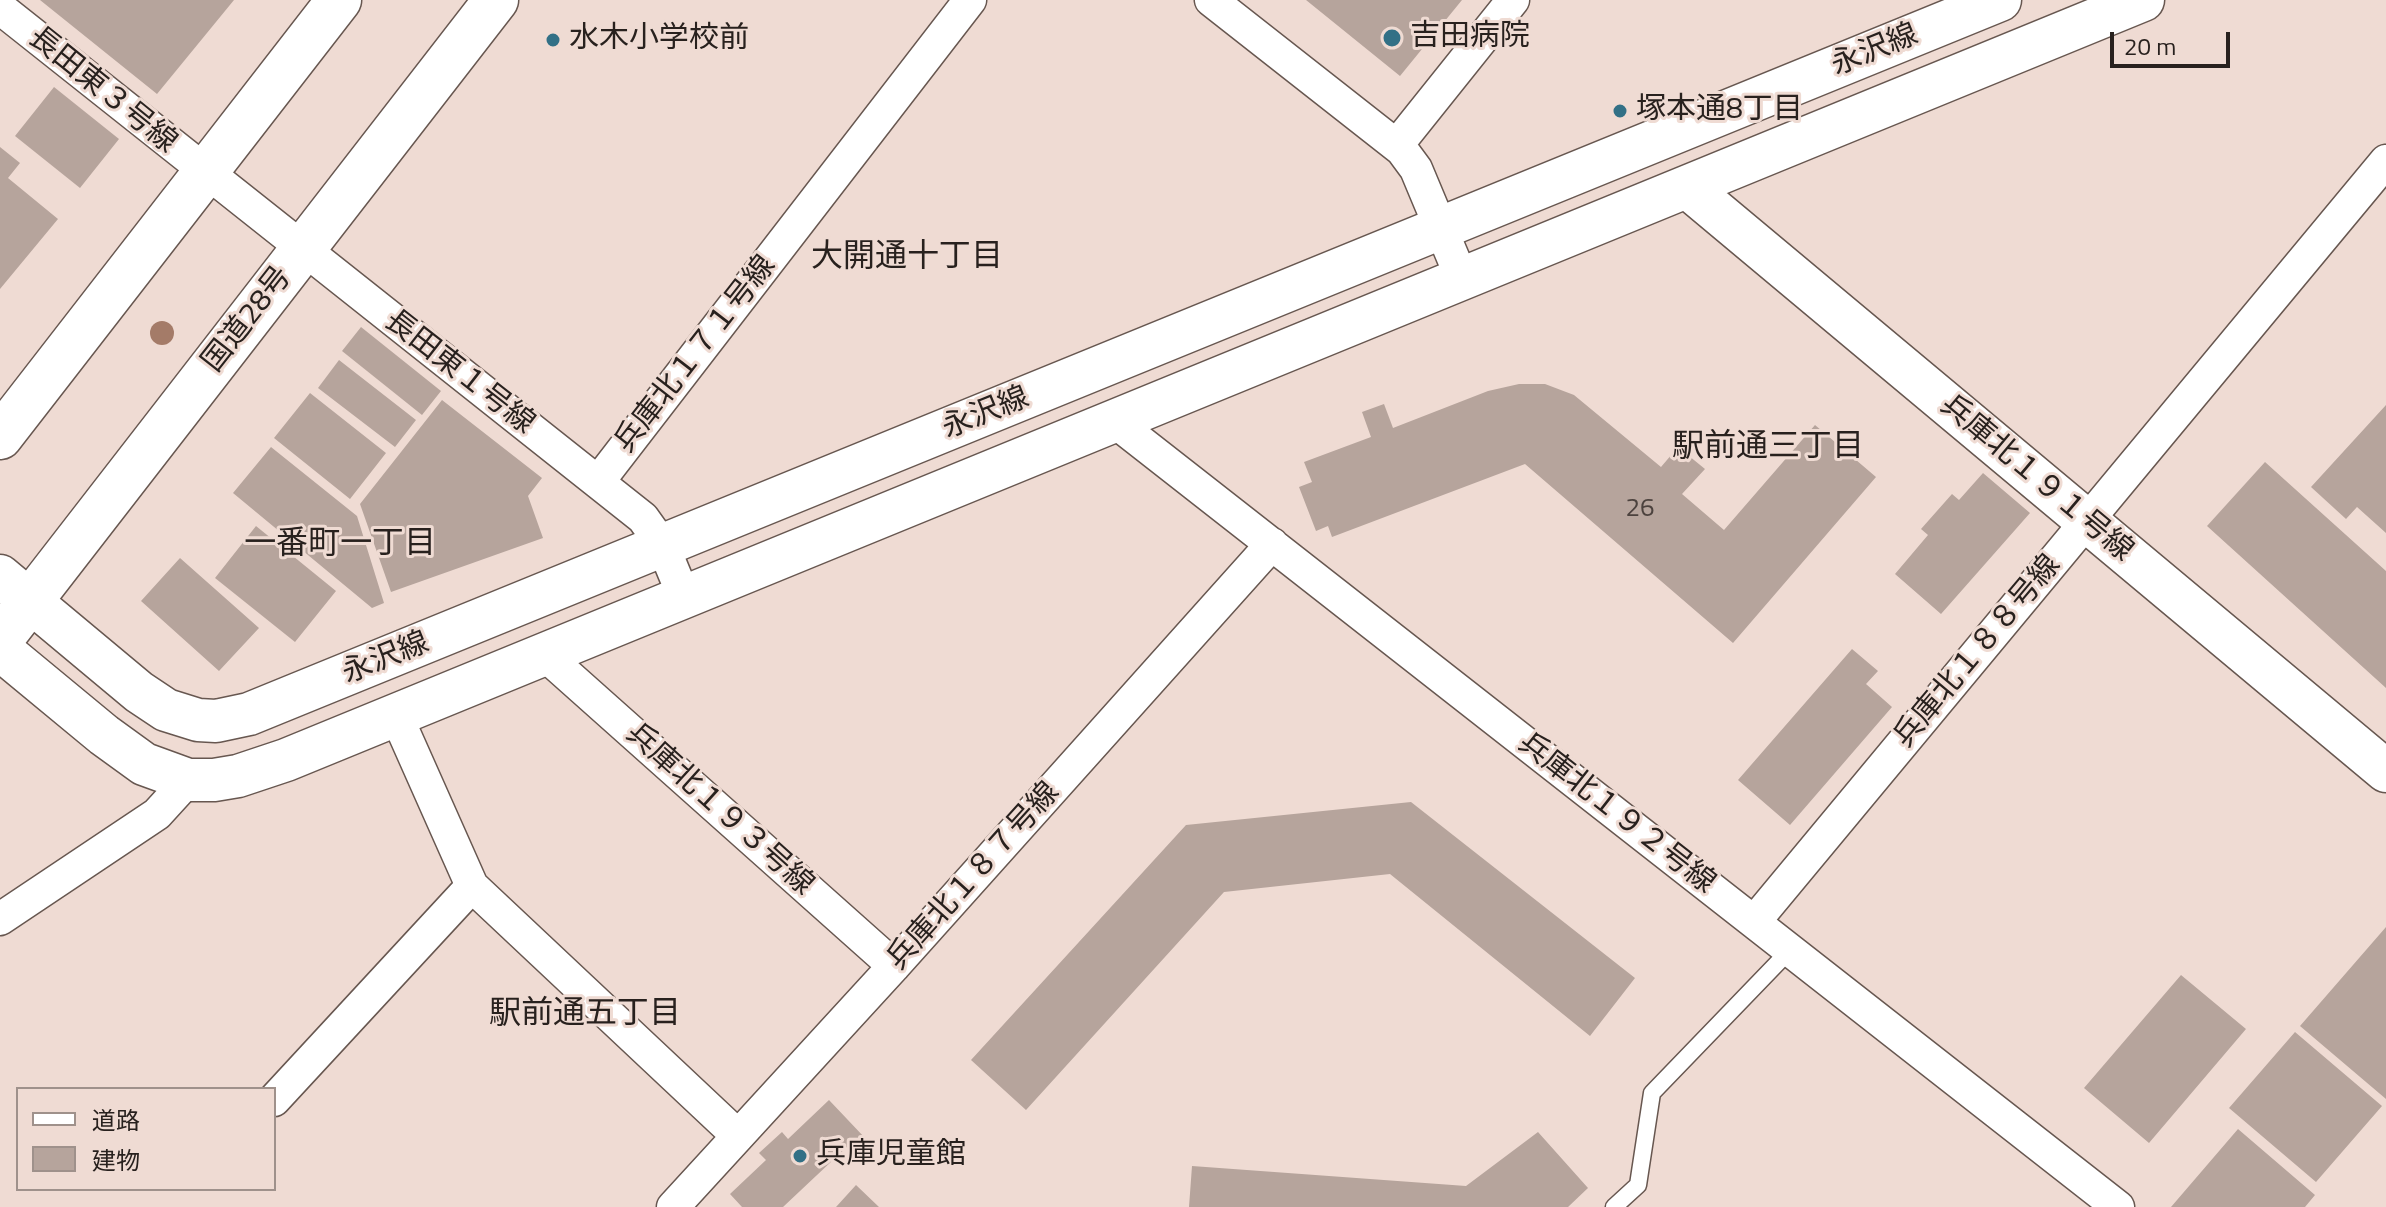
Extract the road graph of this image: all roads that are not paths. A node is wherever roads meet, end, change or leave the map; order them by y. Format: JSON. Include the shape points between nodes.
{"nodes":[{"id":1,"x":339,"y":0,"type":"edge"},
{"id":2,"x":496,"y":0,"type":"edge"},
{"id":3,"x":970,"y":0,"type":"edge"},
{"id":4,"x":1211,"y":0,"type":"edge"},
{"id":5,"x":1513,"y":0,"type":"edge"},
{"id":6,"x":2000,"y":0,"type":"edge"},
{"id":7,"x":2143,"y":0,"type":"edge"},
{"id":8,"x":0,"y":8,"type":"edge"},
{"id":9,"x":1397,"y":145,"type":"junction"},
{"id":10,"x":2386,"y":161,"type":"edge"},
{"id":11,"x":205,"y":173,"type":"junction"},
{"id":12,"x":1687,"y":187,"type":"junction"},
{"id":13,"x":1441,"y":228,"type":"junction"},
{"id":14,"x":303,"y":250,"type":"junction"},
{"id":15,"x":1462,"y":279,"type":"junction"},
{"id":16,"x":1114,"y":421,"type":"junction"},
{"id":17,"x":3,"y":426,"type":"edge"},
{"id":18,"x":598,"y":482,"type":"junction"},
{"id":19,"x":2087,"y":521,"type":"junction"},
{"id":20,"x":1272,"y":544,"type":"junction"},
{"id":21,"x":663,"y":546,"type":"junction"},
{"id":22,"x":15,"y":589,"type":"edge"},
{"id":23,"x":684,"y":597,"type":"junction"},
{"id":24,"x":0,"y":640,"type":"edge"},
{"id":25,"x":0,"y":649,"type":"edge"},
{"id":26,"x":544,"y":654,"type":"junction"},
{"id":27,"x":396,"y":715,"type":"junction"},
{"id":28,"x":2386,"y":771,"type":"edge"},
{"id":29,"x":188,"y":780,"type":"junction"},
{"id":30,"x":472,"y":886,"type":"junction"},
{"id":31,"x":0,"y":919,"type":"edge"},
{"id":32,"x":1754,"y":922,"type":"junction"},
{"id":33,"x":1790,"y":950,"type":"junction"},
{"id":34,"x":894,"y":966,"type":"junction"},
{"id":35,"x":276,"y":1098,"type":"edge"},
{"id":36,"x":738,"y":1136,"type":"junction"},
{"id":37,"x":673,"y":1207,"type":"edge"},
{"id":38,"x":1614,"y":1207,"type":"edge"},
{"id":39,"x":2118,"y":1207,"type":"edge"}],
"edges":[{"from":1,"to":11,"type":"highway"},
{"from":2,"to":14,"type":"highway","name":"国道28号"},
{"from":3,"to":18,"type":"street","name":"兵庫北１７１号線"},
{"from":4,"to":9,"type":"street"},
{"from":5,"to":9,"type":"street"},
{"from":6,"to":13,"type":"street","name":"永沢線"},
{"from":7,"to":12,"type":"street","name":"永沢線"},
{"from":8,"to":11,"type":"street","name":"長田東３号線"},
{"from":9,"to":13,"type":"street","via":[[1416,169]]},
{"from":10,"to":19,"type":"street","name":"兵庫北１８８号線"},
{"from":11,"to":14,"type":"street","name":"長田東１号線"},
{"from":11,"to":17,"type":"highway"},
{"from":12,"to":15,"type":"street","name":"永沢線"},
{"from":12,"to":19,"type":"street","name":"兵庫北１９１号線"},
{"from":13,"to":15,"type":"street"},
{"from":13,"to":21,"type":"street","name":"永沢線"},
{"from":14,"to":18,"type":"street","name":"長田東１号線"},
{"from":14,"to":22,"type":"highway","name":"国道28号"},
{"from":15,"to":16,"type":"street","name":"永沢線"},
{"from":16,"to":20,"type":"street","name":"兵庫北１９２号線"},
{"from":16,"to":23,"type":"street","name":"永沢線"},
{"from":18,"to":21,"type":"street","name":"長田東１号線","via":[[643,518]]},
{"from":19,"to":28,"type":"street","name":"兵庫北１９１号線"},
{"from":19,"to":32,"type":"street","name":"兵庫北１８８号線"},
{"from":20,"to":32,"type":"street","name":"兵庫北１９２号線"},
{"from":20,"to":34,"type":"street","name":"兵庫北１８７号線"},
{"from":21,"to":22,"type":"street","name":"永沢線","via":[[265,709],[216,721],[181,717],[151,702]]},
{"from":21,"to":23,"type":"street","name":"長田東１号線"},
{"from":22,"to":24,"type":"highway","name":"国道28号"},
{"from":23,"to":26,"type":"street","name":"永沢線"},
{"from":25,"to":29,"type":"street","name":"永沢線","via":[[124,751]]},
{"from":26,"to":27,"type":"street","name":"永沢線"},
{"from":26,"to":34,"type":"street","name":"兵庫北１９３号線"},
{"from":27,"to":29,"type":"street","name":"永沢線","via":[[238,776]]},
{"from":27,"to":30,"type":"street"},
{"from":29,"to":31,"type":"street","via":[[157,814]]},
{"from":30,"to":35,"type":"street"},
{"from":30,"to":36,"type":"street"},
{"from":32,"to":33,"type":"street","name":"兵庫北１９２号線"},
{"from":33,"to":38,"type":"lane","via":[[1652,1093],[1638,1185]]},
{"from":33,"to":39,"type":"street","name":"兵庫北１９２号線"},
{"from":34,"to":36,"type":"street","name":"兵庫北１８７号線"},
{"from":36,"to":37,"type":"street","name":"兵庫北１８７号線"}]}
